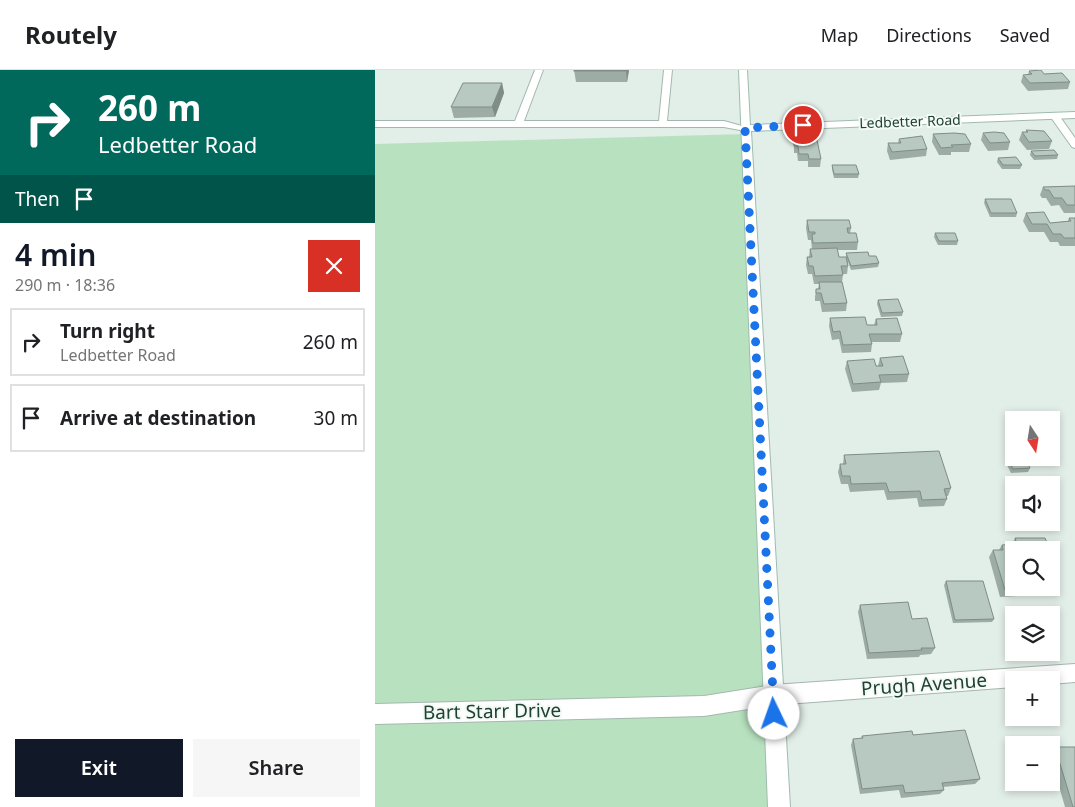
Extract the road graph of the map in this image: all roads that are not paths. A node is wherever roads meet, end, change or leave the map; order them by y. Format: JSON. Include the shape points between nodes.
{"nodes":[{"id":1,"x":539,"y":70,"type":"edge"},
{"id":2,"x":669,"y":70,"type":"edge"},
{"id":3,"x":743,"y":70,"type":"edge"},
{"id":4,"x":1075,"y":115,"type":"edge"},
{"id":5,"x":1055,"y":116,"type":"junction"},
{"id":6,"x":519,"y":123,"type":"junction"},
{"id":7,"x":663,"y":123,"type":"junction"},
{"id":8,"x":375,"y":124,"type":"edge"},
{"id":9,"x":745,"y":128,"type":"junction"},
{"id":10,"x":1075,"y":145,"type":"edge"},
{"id":11,"x":1075,"y":673,"type":"edge"},
{"id":12,"x":773,"y":695,"type":"junction"},
{"id":13,"x":608,"y":708,"type":"joint"},
{"id":14,"x":375,"y":714,"type":"edge"},
{"id":15,"x":779,"y":807,"type":"edge"}],
"edges":[{"from":1,"to":6,"type":"lane"},
{"from":2,"to":7,"type":"lane"},
{"from":3,"to":9,"type":"main road"},
{"from":4,"to":5,"type":"main road","name":"Ledbetter Road"},
{"from":5,"to":9,"type":"main road","name":"Ledbetter Road"},
{"from":5,"to":10,"type":"main road"},
{"from":6,"to":7,"type":"lane"},
{"from":6,"to":8,"type":"lane"},
{"from":7,"to":9,"type":"lane","via":[[724,124]]},
{"from":9,"to":12,"type":"main road"},
{"from":11,"to":12,"type":"main road","name":"Prugh Avenue"},
{"from":12,"to":13,"type":"main road","name":"Prugh Avenue","via":[[704,706]]},
{"from":12,"to":15,"type":"main road"},
{"from":13,"to":14,"type":"main road","name":"Bart Starr Drive"}]}
